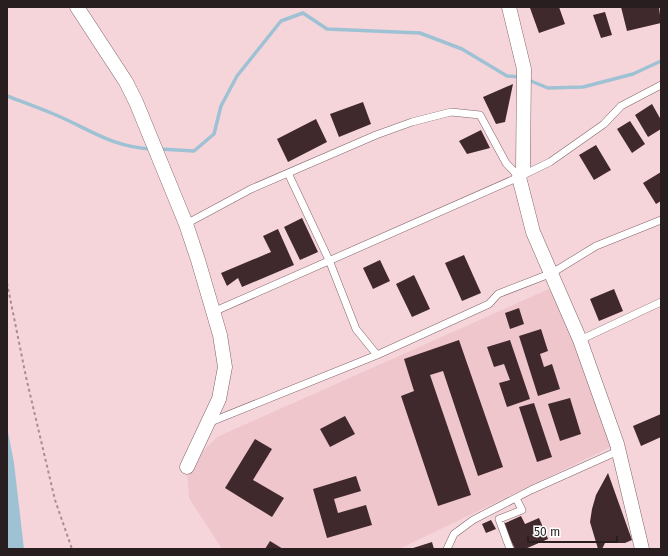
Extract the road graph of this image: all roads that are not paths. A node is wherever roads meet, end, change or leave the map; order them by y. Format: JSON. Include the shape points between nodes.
{"nodes":[{"id":1,"x":77,"y":7,"type":"edge"},
{"id":2,"x":509,"y":7,"type":"edge"},
{"id":3,"x":661,"y":85,"type":"edge"},
{"id":4,"x":288,"y":173,"type":"junction"},
{"id":5,"x":519,"y":177,"type":"junction"},
{"id":6,"x":661,"y":220,"type":"edge"},
{"id":7,"x":186,"y":224,"type":"junction"},
{"id":8,"x":329,"y":260,"type":"junction"},
{"id":9,"x":552,"y":273,"type":"junction"},
{"id":10,"x":661,"y":302,"type":"edge"},
{"id":11,"x":213,"y":312,"type":"junction"},
{"id":12,"x":580,"y":340,"type":"junction"},
{"id":13,"x":377,"y":355,"type":"junction"},
{"id":14,"x":207,"y":424,"type":"junction"},
{"id":15,"x":618,"y":452,"type":"junction"},
{"id":16,"x":187,"y":467,"type":"dead end"},
{"id":17,"x":516,"y":498,"type":"junction"},
{"id":18,"x":447,"y":549,"type":"edge"},
{"id":19,"x":510,"y":549,"type":"edge"},
{"id":20,"x":642,"y":549,"type":"edge"}],
"edges":[{"from":1,"to":7,"type":"street","via":[[126,82]]},
{"from":2,"to":5,"type":"street","via":[[524,68],[523,168]]},
{"from":3,"to":5,"type":"lane","via":[[621,106],[604,124],[550,162]]},
{"from":4,"to":5,"type":"lane","via":[[376,135],[451,112],[480,115],[506,163]]},
{"from":4,"to":7,"type":"lane","via":[[251,189]]},
{"from":4,"to":8,"type":"lane"},
{"from":5,"to":8,"type":"lane"},
{"from":5,"to":9,"type":"street","via":[[533,232]]},
{"from":6,"to":9,"type":"lane","via":[[596,246]]},
{"from":7,"to":11,"type":"street"},
{"from":8,"to":11,"type":"lane"},
{"from":8,"to":13,"type":"lane","via":[[356,329]]},
{"from":9,"to":12,"type":"street"},
{"from":9,"to":13,"type":"lane","via":[[498,294],[489,304]]},
{"from":10,"to":12,"type":"lane"},
{"from":11,"to":14,"type":"street","via":[[225,367],[218,399]]},
{"from":12,"to":15,"type":"street"},
{"from":13,"to":14,"type":"lane"},
{"from":14,"to":16,"type":"street"},
{"from":15,"to":17,"type":"lane"},
{"from":15,"to":20,"type":"street"},
{"from":17,"to":18,"type":"lane","via":[[460,529],[454,534]]},
{"from":17,"to":19,"type":"lane","via":[[522,510],[499,519]]}]}
